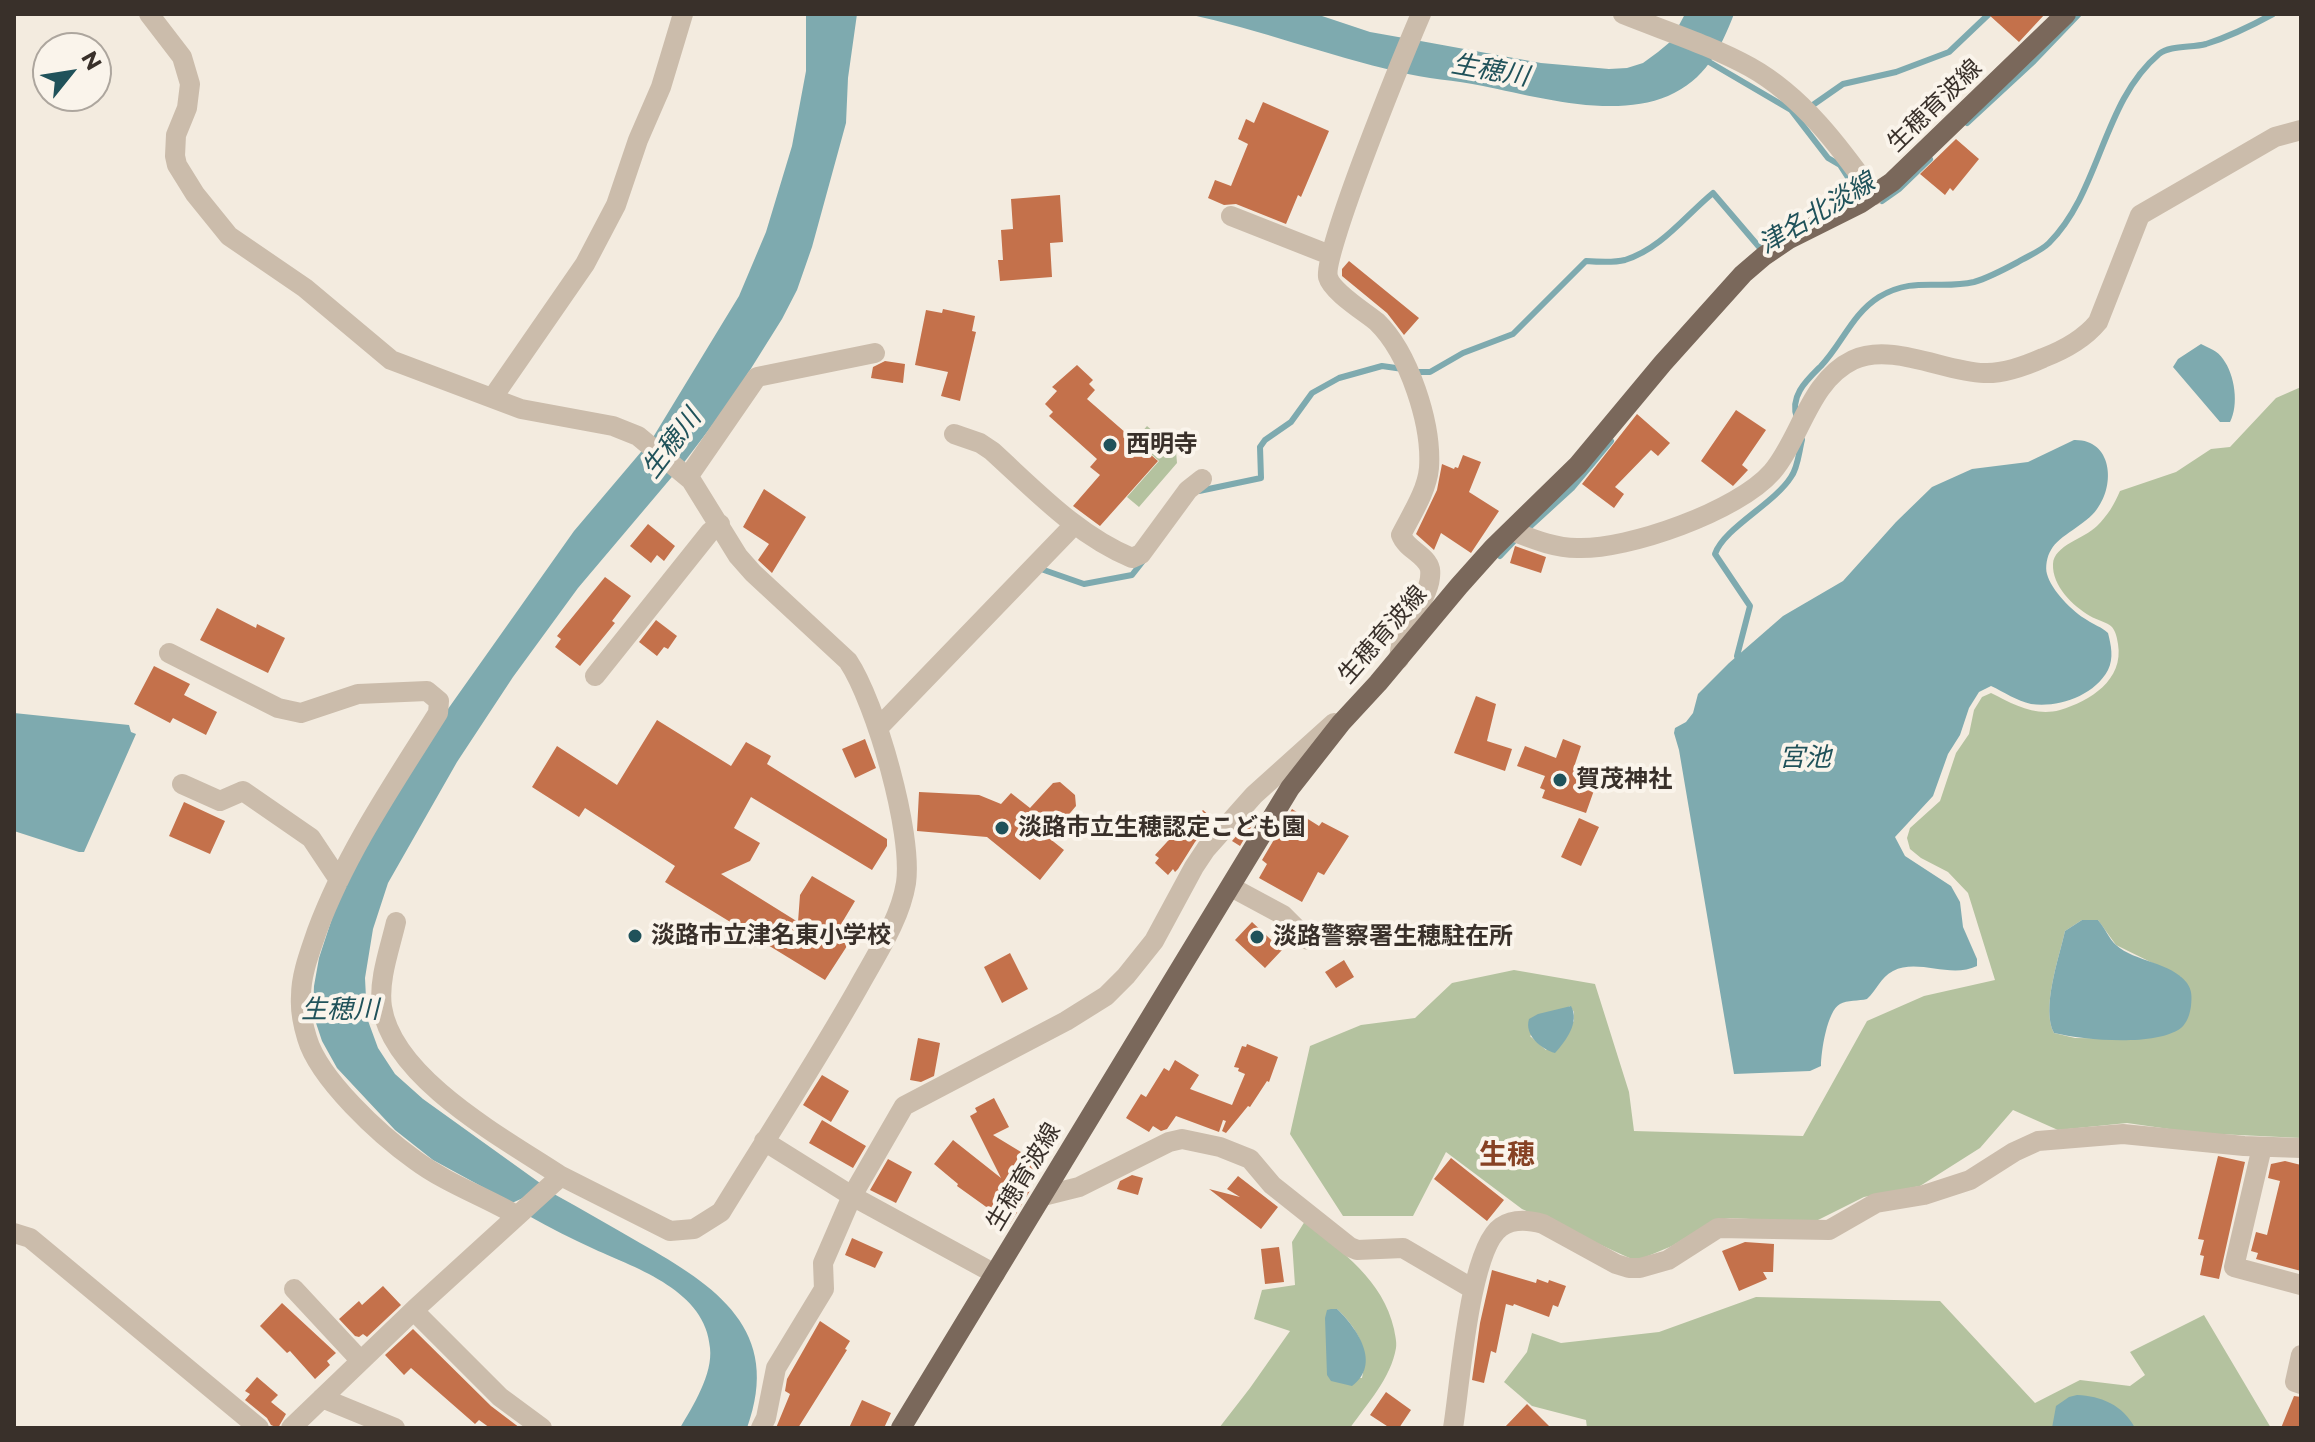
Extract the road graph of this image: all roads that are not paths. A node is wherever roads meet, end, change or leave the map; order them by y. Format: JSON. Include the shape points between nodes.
{"nodes":[{"id":1,"x":149,"y":14,"type":"edge"},
{"id":2,"x":683,"y":14,"type":"edge"},
{"id":3,"x":1421,"y":14,"type":"edge"},
{"id":4,"x":1623,"y":14,"type":"edge"},
{"id":5,"x":2066,"y":14,"type":"edge"},
{"id":6,"x":2301,"y":130,"type":"edge"},
{"id":7,"x":1874,"y":195,"type":"junction"},
{"id":8,"x":1231,"y":216,"type":"dead end"},
{"id":9,"x":1330,"y":255,"type":"junction"},
{"id":10,"x":875,"y":353,"type":"dead end"},
{"id":11,"x":493,"y":397,"type":"junction"},
{"id":12,"x":954,"y":434,"type":"dead end"},
{"id":13,"x":683,"y":473,"type":"junction"},
{"id":14,"x":1202,"y":479,"type":"dead end"},
{"id":15,"x":720,"y":524,"type":"junction"},
{"id":16,"x":1074,"y":525,"type":"junction"},
{"id":17,"x":1512,"y":531,"type":"junction"},
{"id":18,"x":169,"y":653,"type":"dead end"},
{"id":19,"x":1399,"y":659,"type":"junction"},
{"id":20,"x":595,"y":676,"type":"dead end"},
{"id":21,"x":1357,"y":706,"type":"junction"},
{"id":22,"x":879,"y":727,"type":"junction"},
{"id":23,"x":182,"y":784,"type":"dead end"},
{"id":24,"x":339,"y":880,"type":"junction"},
{"id":25,"x":1231,"y":887,"type":"junction"},
{"id":26,"x":396,"y":922,"type":"dead end"},
{"id":27,"x":1308,"y":940,"type":"dead end"},
{"id":28,"x":764,"y":1141,"type":"junction"},
{"id":29,"x":2262,"y":1147,"type":"junction"},
{"id":30,"x":2301,"y":1148,"type":"edge"},
{"id":31,"x":556,"y":1181,"type":"junction"},
{"id":32,"x":852,"y":1196,"type":"junction"},
{"id":33,"x":1043,"y":1196,"type":"junction"},
{"id":34,"x":518,"y":1214,"type":"junction"},
{"id":35,"x":14,"y":1233,"type":"edge"},
{"id":36,"x":995,"y":1274,"type":"junction"},
{"id":37,"x":2301,"y":1285,"type":"edge"},
{"id":38,"x":294,"y":1289,"type":"dead end"},
{"id":39,"x":1473,"y":1289,"type":"junction"},
{"id":40,"x":414,"y":1311,"type":"junction"},
{"id":41,"x":2301,"y":1355,"type":"edge"},
{"id":42,"x":361,"y":1361,"type":"junction"},
{"id":43,"x":2301,"y":1384,"type":"edge"},
{"id":44,"x":322,"y":1398,"type":"junction"},
{"id":45,"x":259,"y":1428,"type":"edge"},
{"id":46,"x":291,"y":1428,"type":"edge"},
{"id":47,"x":395,"y":1428,"type":"edge"},
{"id":48,"x":542,"y":1428,"type":"edge"},
{"id":49,"x":761,"y":1428,"type":"edge"},
{"id":50,"x":901,"y":1428,"type":"edge"},
{"id":51,"x":1453,"y":1428,"type":"edge"}],
"edges":[{"from":1,"to":11,"type":"street","via":[[182,57],[190,84],[174,146],[177,165],[229,236],[305,288],[391,360]]},
{"from":2,"to":11,"type":"street","via":[[616,205],[585,264]]},
{"from":3,"to":9,"type":"street"},
{"from":4,"to":7,"type":"street","via":[[1749,66],[1828,134]]},
{"from":5,"to":7,"type":"main road","name":"生穂育波線"},
{"from":6,"to":17,"type":"street","via":[[2275,137],[2140,215],[2098,322],[2052,355],[1995,373],[1899,356],[1858,358],[1828,378],[1772,472],[1755,489],[1710,512],[1651,536],[1595,547],[1562,547]]},
{"from":7,"to":17,"type":"main road","name":"生穂育波線","via":[[1789,239],[1743,274],[1578,465]]},
{"from":8,"to":9,"type":"street"},
{"from":9,"to":19,"type":"street","via":[[1330,282],[1399,350],[1425,427],[1427,479],[1401,535],[1430,571]]},
{"from":10,"to":13,"type":"street","via":[[757,377]]},
{"from":11,"to":13,"type":"street","via":[[521,409],[628,431]]},
{"from":12,"to":16,"type":"street","via":[[992,451]]},
{"from":13,"to":15,"type":"street"},
{"from":14,"to":16,"type":"street","via":[[1136,557],[1110,549]]},
{"from":15,"to":20,"type":"street"},
{"from":15,"to":22,"type":"street","via":[[753,573],[848,661]]},
{"from":16,"to":22,"type":"street"},
{"from":17,"to":19,"type":"main road","name":"生穂育波線"},
{"from":18,"to":24,"type":"street","via":[[294,713],[358,694],[427,691],[439,701],[438,713]]},
{"from":19,"to":21,"type":"main road","name":"生穂育波線"},
{"from":21,"to":25,"type":"main road","name":"生穂育波線","via":[[1290,788]]},
{"from":21,"to":32,"type":"street","via":[[1261,788],[1215,838],[1154,941],[1115,988],[1066,1021],[904,1106]]},
{"from":22,"to":28,"type":"street","via":[[905,838],[906,882],[891,929]]},
{"from":23,"to":24,"type":"street","via":[[220,801],[243,791],[311,838]]},
{"from":24,"to":34,"type":"street","via":[[307,959],[302,986],[302,1018],[319,1063],[372,1124],[416,1161]]},
{"from":25,"to":27,"type":"street","via":[[1283,915]]},
{"from":25,"to":33,"type":"main road","name":"生穂育波線"},
{"from":26,"to":31,"type":"street","via":[[382,1006],[407,1060]]},
{"from":28,"to":31,"type":"street","via":[[721,1212],[694,1229],[661,1229]]},
{"from":28,"to":32,"type":"street"},
{"from":29,"to":30,"type":"street"},
{"from":29,"to":37,"type":"street","via":[[2234,1267]]},
{"from":29,"to":39,"type":"street","via":[[2123,1134],[2038,1141],[1970,1180],[1876,1203],[1829,1230],[1718,1228],[1668,1260],[1640,1268],[1616,1264],[1543,1224],[1513,1221],[1493,1235]]},
{"from":31,"to":34,"type":"street"},
{"from":32,"to":36,"type":"street"},
{"from":32,"to":49,"type":"street","via":[[823,1263],[824,1289],[776,1368]]},
{"from":33,"to":36,"type":"main road","name":"生穂育波線"},
{"from":33,"to":39,"type":"street","via":[[1079,1187],[1177,1139],[1220,1147],[1250,1159],[1272,1185],[1350,1247],[1403,1248]]},
{"from":34,"to":40,"type":"street"},
{"from":35,"to":45,"type":"street","via":[[30,1238]]},
{"from":36,"to":50,"type":"main road","name":"生穂育波線"},
{"from":38,"to":42,"type":"street"},
{"from":39,"to":51,"type":"street"},
{"from":40,"to":42,"type":"street"},
{"from":40,"to":48,"type":"street","via":[[500,1397]]},
{"from":41,"to":43,"type":"street","via":[[2295,1382]]},
{"from":42,"to":44,"type":"street"},
{"from":44,"to":46,"type":"street"},
{"from":44,"to":47,"type":"street"}]}
